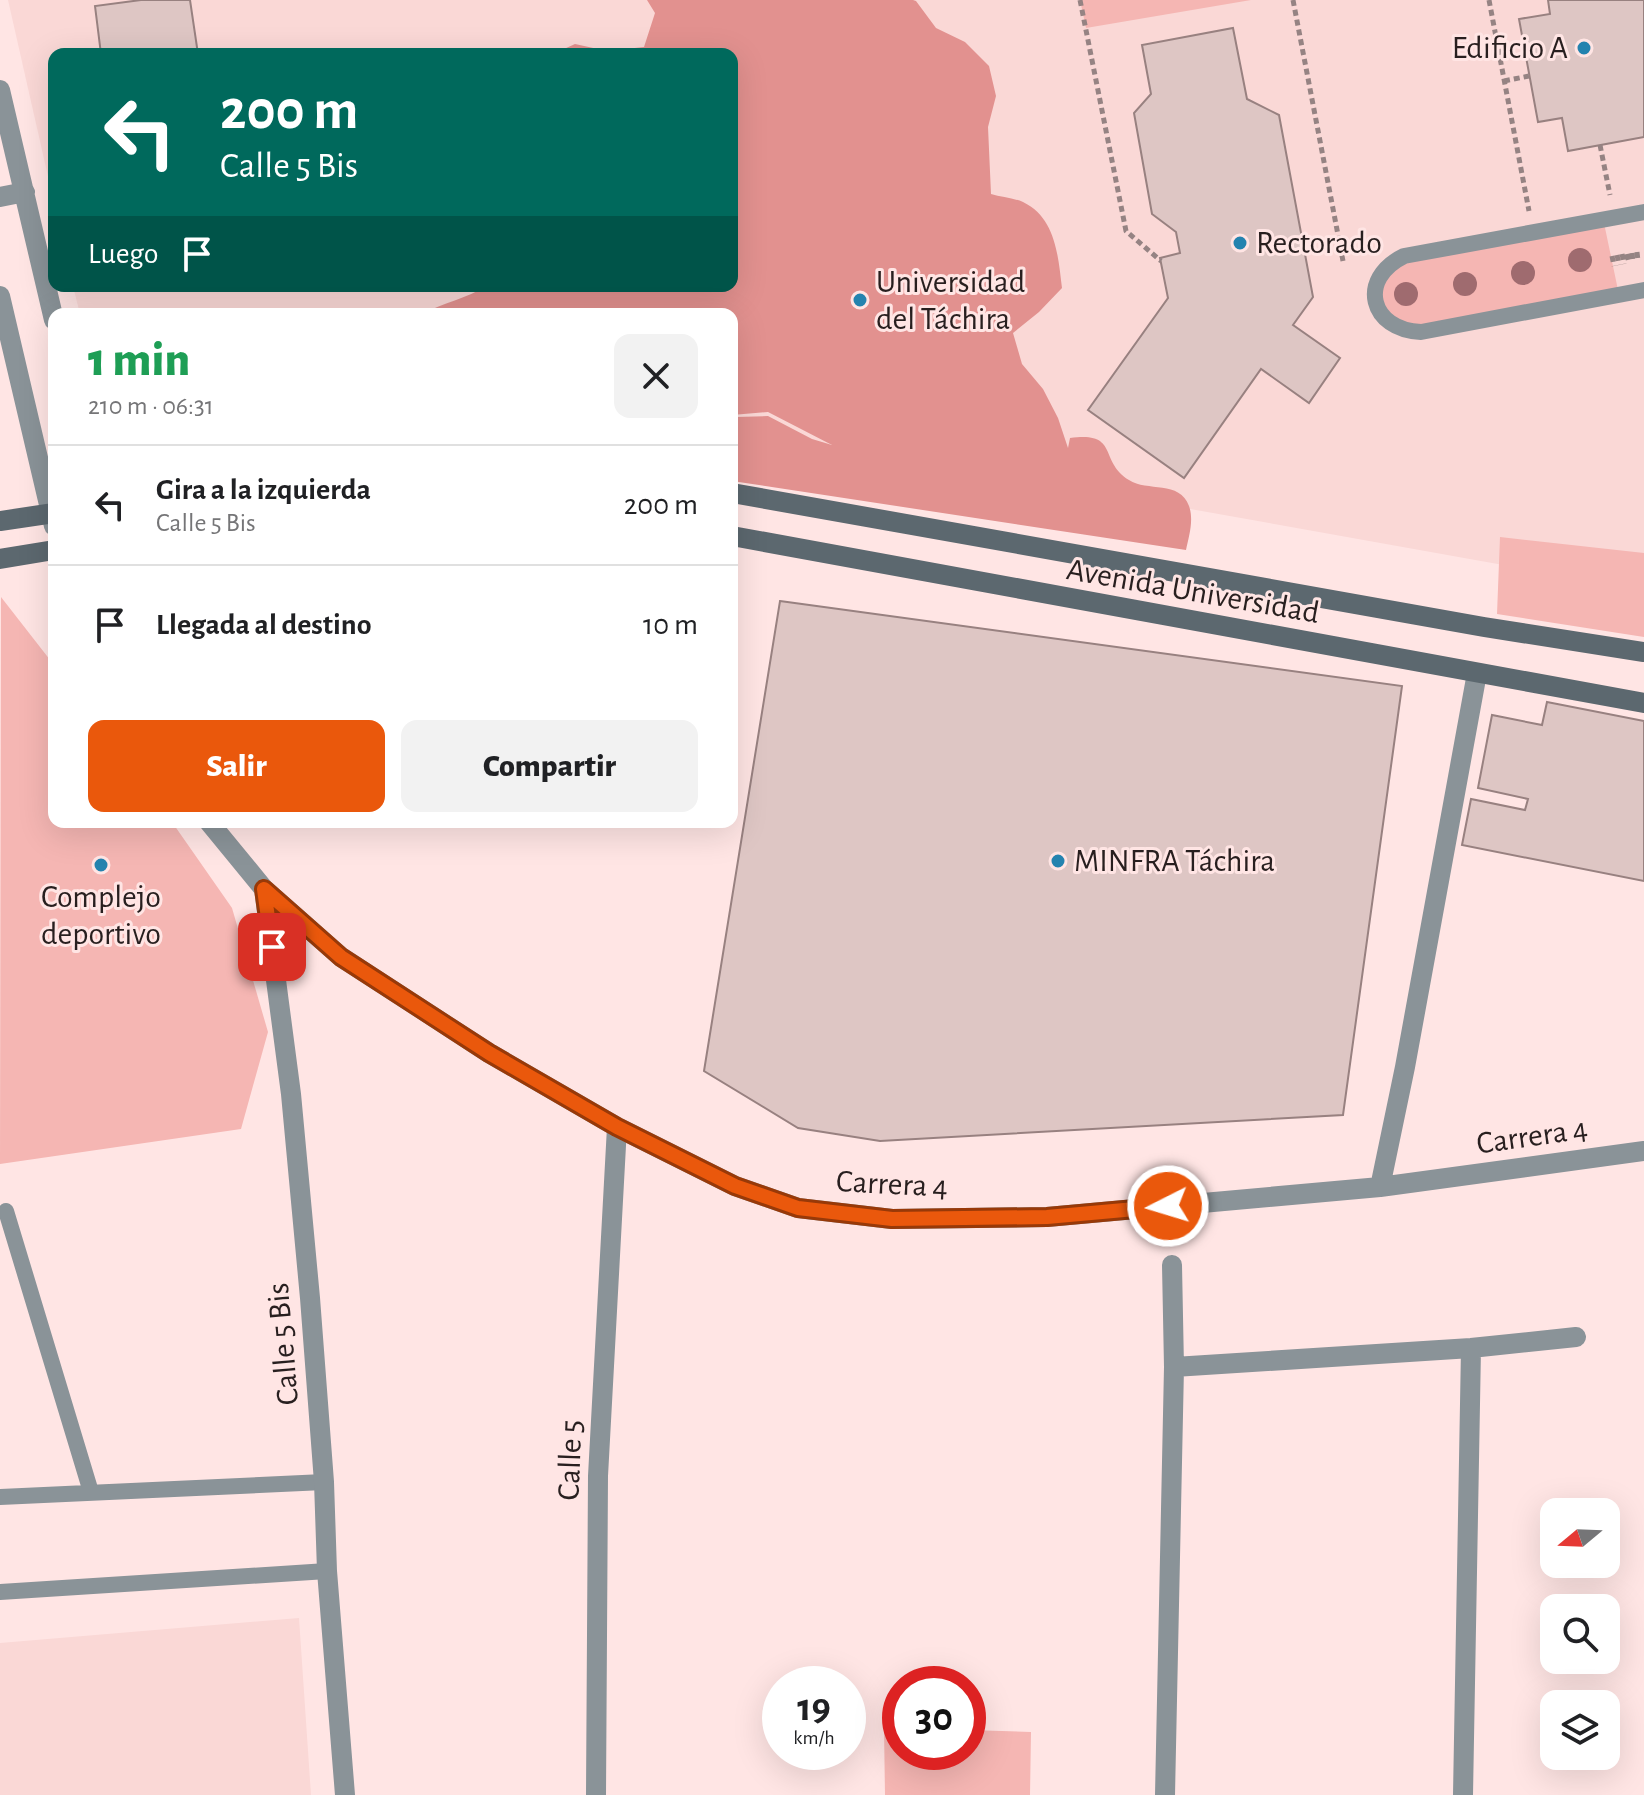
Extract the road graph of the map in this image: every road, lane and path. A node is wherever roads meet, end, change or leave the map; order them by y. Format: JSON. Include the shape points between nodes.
{"nodes":[{"id":1,"x":1080,"y":0,"type":"edge"},
{"id":2,"x":1293,"y":0,"type":"edge"},
{"id":3,"x":1489,"y":0,"type":"edge"},
{"id":4,"x":1529,"y":76,"type":"dead end"},
{"id":5,"x":1504,"y":81,"type":"junction"},
{"id":6,"x":0,"y":90,"type":"edge"},
{"id":7,"x":1600,"y":145,"type":"dead end"},
{"id":8,"x":25,"y":192,"type":"junction"},
{"id":9,"x":0,"y":197,"type":"edge"},
{"id":10,"x":1611,"y":204,"type":"dead end"},
{"id":11,"x":1644,"y":212,"type":"edge"},
{"id":12,"x":1530,"y":219,"type":"dead end"},
{"id":13,"x":1625,"y":254,"type":"junction"},
{"id":14,"x":1161,"y":261,"type":"dead end"},
{"id":15,"x":1343,"y":261,"type":"dead end"},
{"id":16,"x":1626,"y":263,"type":"junction"},
{"id":17,"x":1644,"y":290,"type":"edge"},
{"id":18,"x":0,"y":296,"type":"edge"},
{"id":19,"x":51,"y":308,"type":"edge"},
{"id":20,"x":48,"y":491,"type":"edge"},
{"id":21,"x":738,"y":494,"type":"edge"},
{"id":22,"x":48,"y":516,"type":"edge"},
{"id":23,"x":0,"y":521,"type":"edge"},
{"id":24,"x":738,"y":537,"type":"edge"},
{"id":25,"x":48,"y":551,"type":"edge"},
{"id":26,"x":0,"y":559,"type":"edge"},
{"id":27,"x":1644,"y":652,"type":"edge"},
{"id":28,"x":1477,"y":673,"type":"junction"},
{"id":29,"x":1644,"y":703,"type":"edge"},
{"id":30,"x":214,"y":828,"type":"edge"},
{"id":31,"x":264,"y":889,"type":"junction"},
{"id":32,"x":617,"y":1127,"type":"junction"},
{"id":33,"x":1644,"y":1151,"type":"edge"},
{"id":34,"x":1380,"y":1187,"type":"junction"},
{"id":35,"x":6,"y":1211,"type":"dead end"},
{"id":36,"x":1172,"y":1265,"type":"dead end"},
{"id":37,"x":1576,"y":1337,"type":"dead end"},
{"id":38,"x":1471,"y":1348,"type":"junction"},
{"id":39,"x":1174,"y":1367,"type":"junction"},
{"id":40,"x":324,"y":1482,"type":"junction"},
{"id":41,"x":91,"y":1492,"type":"junction"},
{"id":42,"x":0,"y":1497,"type":"edge"},
{"id":43,"x":327,"y":1571,"type":"junction"},
{"id":44,"x":0,"y":1592,"type":"edge"},
{"id":45,"x":345,"y":1795,"type":"edge"},
{"id":46,"x":596,"y":1795,"type":"edge"},
{"id":47,"x":1165,"y":1795,"type":"edge"},
{"id":48,"x":1463,"y":1795,"type":"edge"}],
"edges":[{"from":1,"to":14,"type":"path","via":[[1126,231]]},
{"from":2,"to":15,"type":"path"},
{"from":3,"to":5,"type":"path"},
{"from":4,"to":5,"type":"path"},
{"from":5,"to":12,"type":"path"},
{"from":6,"to":8,"type":"street"},
{"from":7,"to":10,"type":"path"},
{"from":8,"to":9,"type":"street"},
{"from":8,"to":19,"type":"street"},
{"from":11,"to":17,"type":"lane","via":[[1404,256],[1383,272],[1375,301],[1393,326],[1421,332]]},
{"from":13,"to":16,"type":"path"},
{"from":13,"to":16,"type":"path"},
{"from":13,"to":16,"type":"path"},
{"from":18,"to":20,"type":"street"},
{"from":21,"to":27,"type":"street","name":"Avenida Universidad"},
{"from":22,"to":23,"type":"street"},
{"from":24,"to":28,"type":"street","name":"Avenida Universidad"},
{"from":25,"to":26,"type":"street"},
{"from":28,"to":29,"type":"street","name":"Avenida Universidad"},
{"from":28,"to":34,"type":"street"},
{"from":30,"to":31,"type":"street","name":"Carrera 4"},
{"from":31,"to":32,"type":"street","name":"Carrera 4","via":[[341,957],[489,1053]]},
{"from":31,"to":40,"type":"street","name":"Calle 5 Bis","via":[[291,1094]]},
{"from":32,"to":34,"type":"street","name":"Carrera 4","via":[[735,1186],[786,1204],[892,1219],[1047,1217]]},
{"from":32,"to":46,"type":"street","name":"Calle 5","via":[[598,1476]]},
{"from":33,"to":34,"type":"street","name":"Carrera 4"},
{"from":35,"to":41,"type":"lane"},
{"from":36,"to":39,"type":"street"},
{"from":37,"to":38,"type":"street"},
{"from":38,"to":39,"type":"street"},
{"from":38,"to":48,"type":"street"},
{"from":39,"to":47,"type":"street"},
{"from":40,"to":41,"type":"lane"},
{"from":40,"to":43,"type":"street","name":"Calle 5 Bis"},
{"from":41,"to":42,"type":"lane"},
{"from":43,"to":44,"type":"lane"},
{"from":43,"to":45,"type":"street","name":"Calle 5 Bis"}]}
